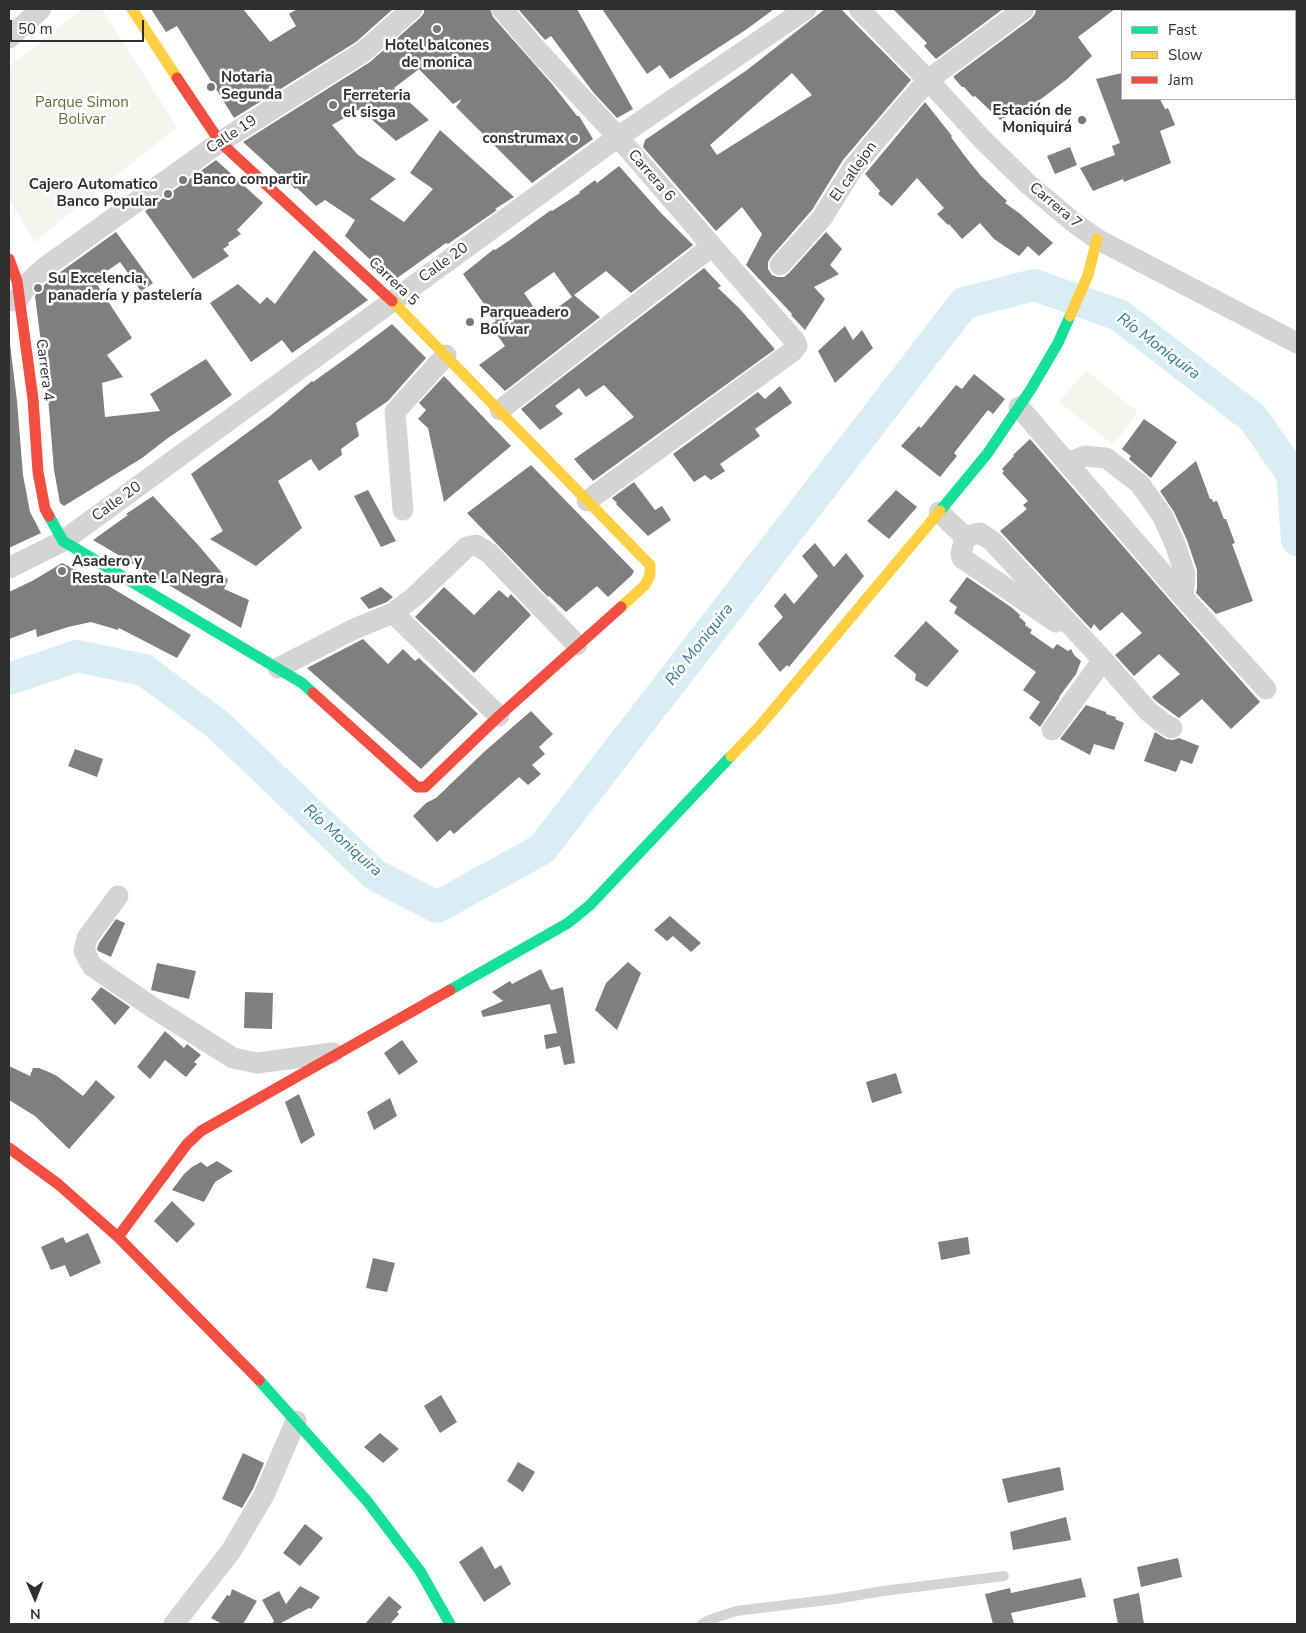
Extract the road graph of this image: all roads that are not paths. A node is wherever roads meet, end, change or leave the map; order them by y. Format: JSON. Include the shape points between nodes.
{"nodes":[{"id":1,"x":41,"y":9,"type":"edge"},
{"id":2,"x":132,"y":9,"type":"edge"},
{"id":3,"x":412,"y":9,"type":"edge"},
{"id":4,"x":502,"y":9,"type":"edge"},
{"id":5,"x":806,"y":9,"type":"edge"},
{"id":6,"x":859,"y":9,"type":"edge"},
{"id":7,"x":1024,"y":9,"type":"edge"},
{"id":8,"x":9,"y":38,"type":"edge"},
{"id":9,"x":928,"y":80,"type":"junction"},
{"id":10,"x":618,"y":137,"type":"junction"},
{"id":11,"x":220,"y":142,"type":"junction"},
{"id":12,"x":1097,"y":239,"type":"junction"},
{"id":13,"x":712,"y":246,"type":"junction"},
{"id":14,"x":9,"y":259,"type":"edge"},
{"id":15,"x":780,"y":265,"type":"dead end"},
{"id":16,"x":392,"y":300,"type":"junction"},
{"id":17,"x":14,"y":301,"type":"edge"},
{"id":18,"x":1297,"y":343,"type":"edge"},
{"id":19,"x":446,"y":355,"type":"junction"},
{"id":20,"x":1019,"y":408,"type":"junction"},
{"id":21,"x":500,"y":410,"type":"junction"},
{"id":22,"x":1067,"y":463,"type":"junction"},
{"id":23,"x":587,"y":500,"type":"junction"},
{"id":24,"x":403,"y":510,"type":"dead end"},
{"id":25,"x":939,"y":512,"type":"junction"},
{"id":26,"x":965,"y":537,"type":"junction"},
{"id":27,"x":63,"y":541,"type":"junction"},
{"id":28,"x":9,"y":568,"type":"edge"},
{"id":29,"x":1184,"y":597,"type":"junction"},
{"id":30,"x":393,"y":613,"type":"junction"},
{"id":31,"x":1086,"y":642,"type":"junction"},
{"id":32,"x":578,"y":646,"type":"junction"},
{"id":33,"x":1103,"y":660,"type":"junction"},
{"id":34,"x":278,"y":668,"type":"junction"},
{"id":35,"x":1266,"y":689,"type":"dead end"},
{"id":36,"x":499,"y":716,"type":"junction"},
{"id":37,"x":1172,"y":728,"type":"dead end"},
{"id":38,"x":1052,"y":730,"type":"dead end"},
{"id":39,"x":118,"y":896,"type":"dead end"},
{"id":40,"x":340,"y":1052,"type":"junction"},
{"id":41,"x":9,"y":1148,"type":"edge"},
{"id":42,"x":118,"y":1237,"type":"junction"},
{"id":43,"x":296,"y":1421,"type":"junction"},
{"id":44,"x":1004,"y":1576,"type":"dead end"},
{"id":45,"x":174,"y":1624,"type":"edge"},
{"id":46,"x":450,"y":1624,"type":"edge"},
{"id":47,"x":702,"y":1624,"type":"edge"}],
"edges":[{"from":1,"to":8,"type":"street"},
{"from":2,"to":11,"type":"street","name":"Carrera 5"},
{"from":3,"to":11,"type":"street","name":"Calle 19","via":[[363,52]]},
{"from":4,"to":10,"type":"street","name":"Carrera 6"},
{"from":5,"to":10,"type":"street","name":"Calle 20"},
{"from":6,"to":9,"type":"street","name":"Carrera 7"},
{"from":7,"to":9,"type":"street","name":"El callejon"},
{"from":9,"to":12,"type":"street","name":"Carrera 7","via":[[1028,184]]},
{"from":9,"to":15,"type":"street","name":"El callejon","via":[[853,168],[822,218]]},
{"from":10,"to":13,"type":"street","name":"Carrera 6"},
{"from":10,"to":16,"type":"street","name":"Calle 20"},
{"from":11,"to":16,"type":"street","name":"Carrera 5"},
{"from":11,"to":17,"type":"street","name":"Calle 19","via":[[44,268]]},
{"from":12,"to":18,"type":"street","name":"Carrera 7"},
{"from":12,"to":20,"type":"street","via":[[1088,275],[1058,343]]},
{"from":13,"to":21,"type":"street"},
{"from":13,"to":23,"type":"street","name":"Carrera 6","via":[[797,346]]},
{"from":14,"to":17,"type":"street","name":"Carrera 4","via":[[17,281]]},
{"from":16,"to":19,"type":"street","name":"Carrera 5"},
{"from":16,"to":27,"type":"street","name":"Calle 20"},
{"from":17,"to":27,"type":"street","name":"Carrera 4","via":[[33,400],[38,472],[45,508]]},
{"from":19,"to":21,"type":"street","name":"Carrera 5"},
{"from":19,"to":24,"type":"street","via":[[395,412]]},
{"from":20,"to":22,"type":"street"},
{"from":20,"to":25,"type":"street","via":[[987,454]]},
{"from":21,"to":23,"type":"street","name":"Carrera 5"},
{"from":22,"to":29,"type":"street"},
{"from":22,"to":29,"type":"street","via":[[1085,456],[1106,458],[1140,484],[1163,517],[1175,544],[1185,574]]},
{"from":23,"to":32,"type":"street","name":"Carrera 5","via":[[650,565],[650,575],[645,585]]},
{"from":25,"to":26,"type":"street"},
{"from":25,"to":40,"type":"street","via":[[759,727],[590,905],[568,923]]},
{"from":26,"to":31,"type":"street","via":[[980,533],[992,541]]},
{"from":26,"to":31,"type":"street","via":[[962,558]]},
{"from":27,"to":28,"type":"street","name":"Calle 20"},
{"from":27,"to":34,"type":"street"},
{"from":29,"to":35,"type":"street"},
{"from":30,"to":32,"type":"street","via":[[467,547],[476,545],[489,553]]},
{"from":30,"to":34,"type":"street"},
{"from":30,"to":36,"type":"street"},
{"from":31,"to":33,"type":"street"},
{"from":32,"to":36,"type":"street"},
{"from":33,"to":37,"type":"street","via":[[1148,711]]},
{"from":33,"to":38,"type":"street"},
{"from":34,"to":36,"type":"street","via":[[302,683],[421,788]]},
{"from":39,"to":40,"type":"street","via":[[87,938],[84,951],[92,966],[233,1058],[257,1064]]},
{"from":40,"to":42,"type":"street","via":[[201,1131],[187,1144]]},
{"from":41,"to":42,"type":"street","via":[[58,1184]]},
{"from":42,"to":43,"type":"street","via":[[245,1364]]},
{"from":43,"to":45,"type":"street","via":[[264,1495],[231,1551]]},
{"from":43,"to":46,"type":"street","via":[[373,1509],[420,1571]]},
{"from":44,"to":47,"type":"lane","via":[[736,1611]]}]}
